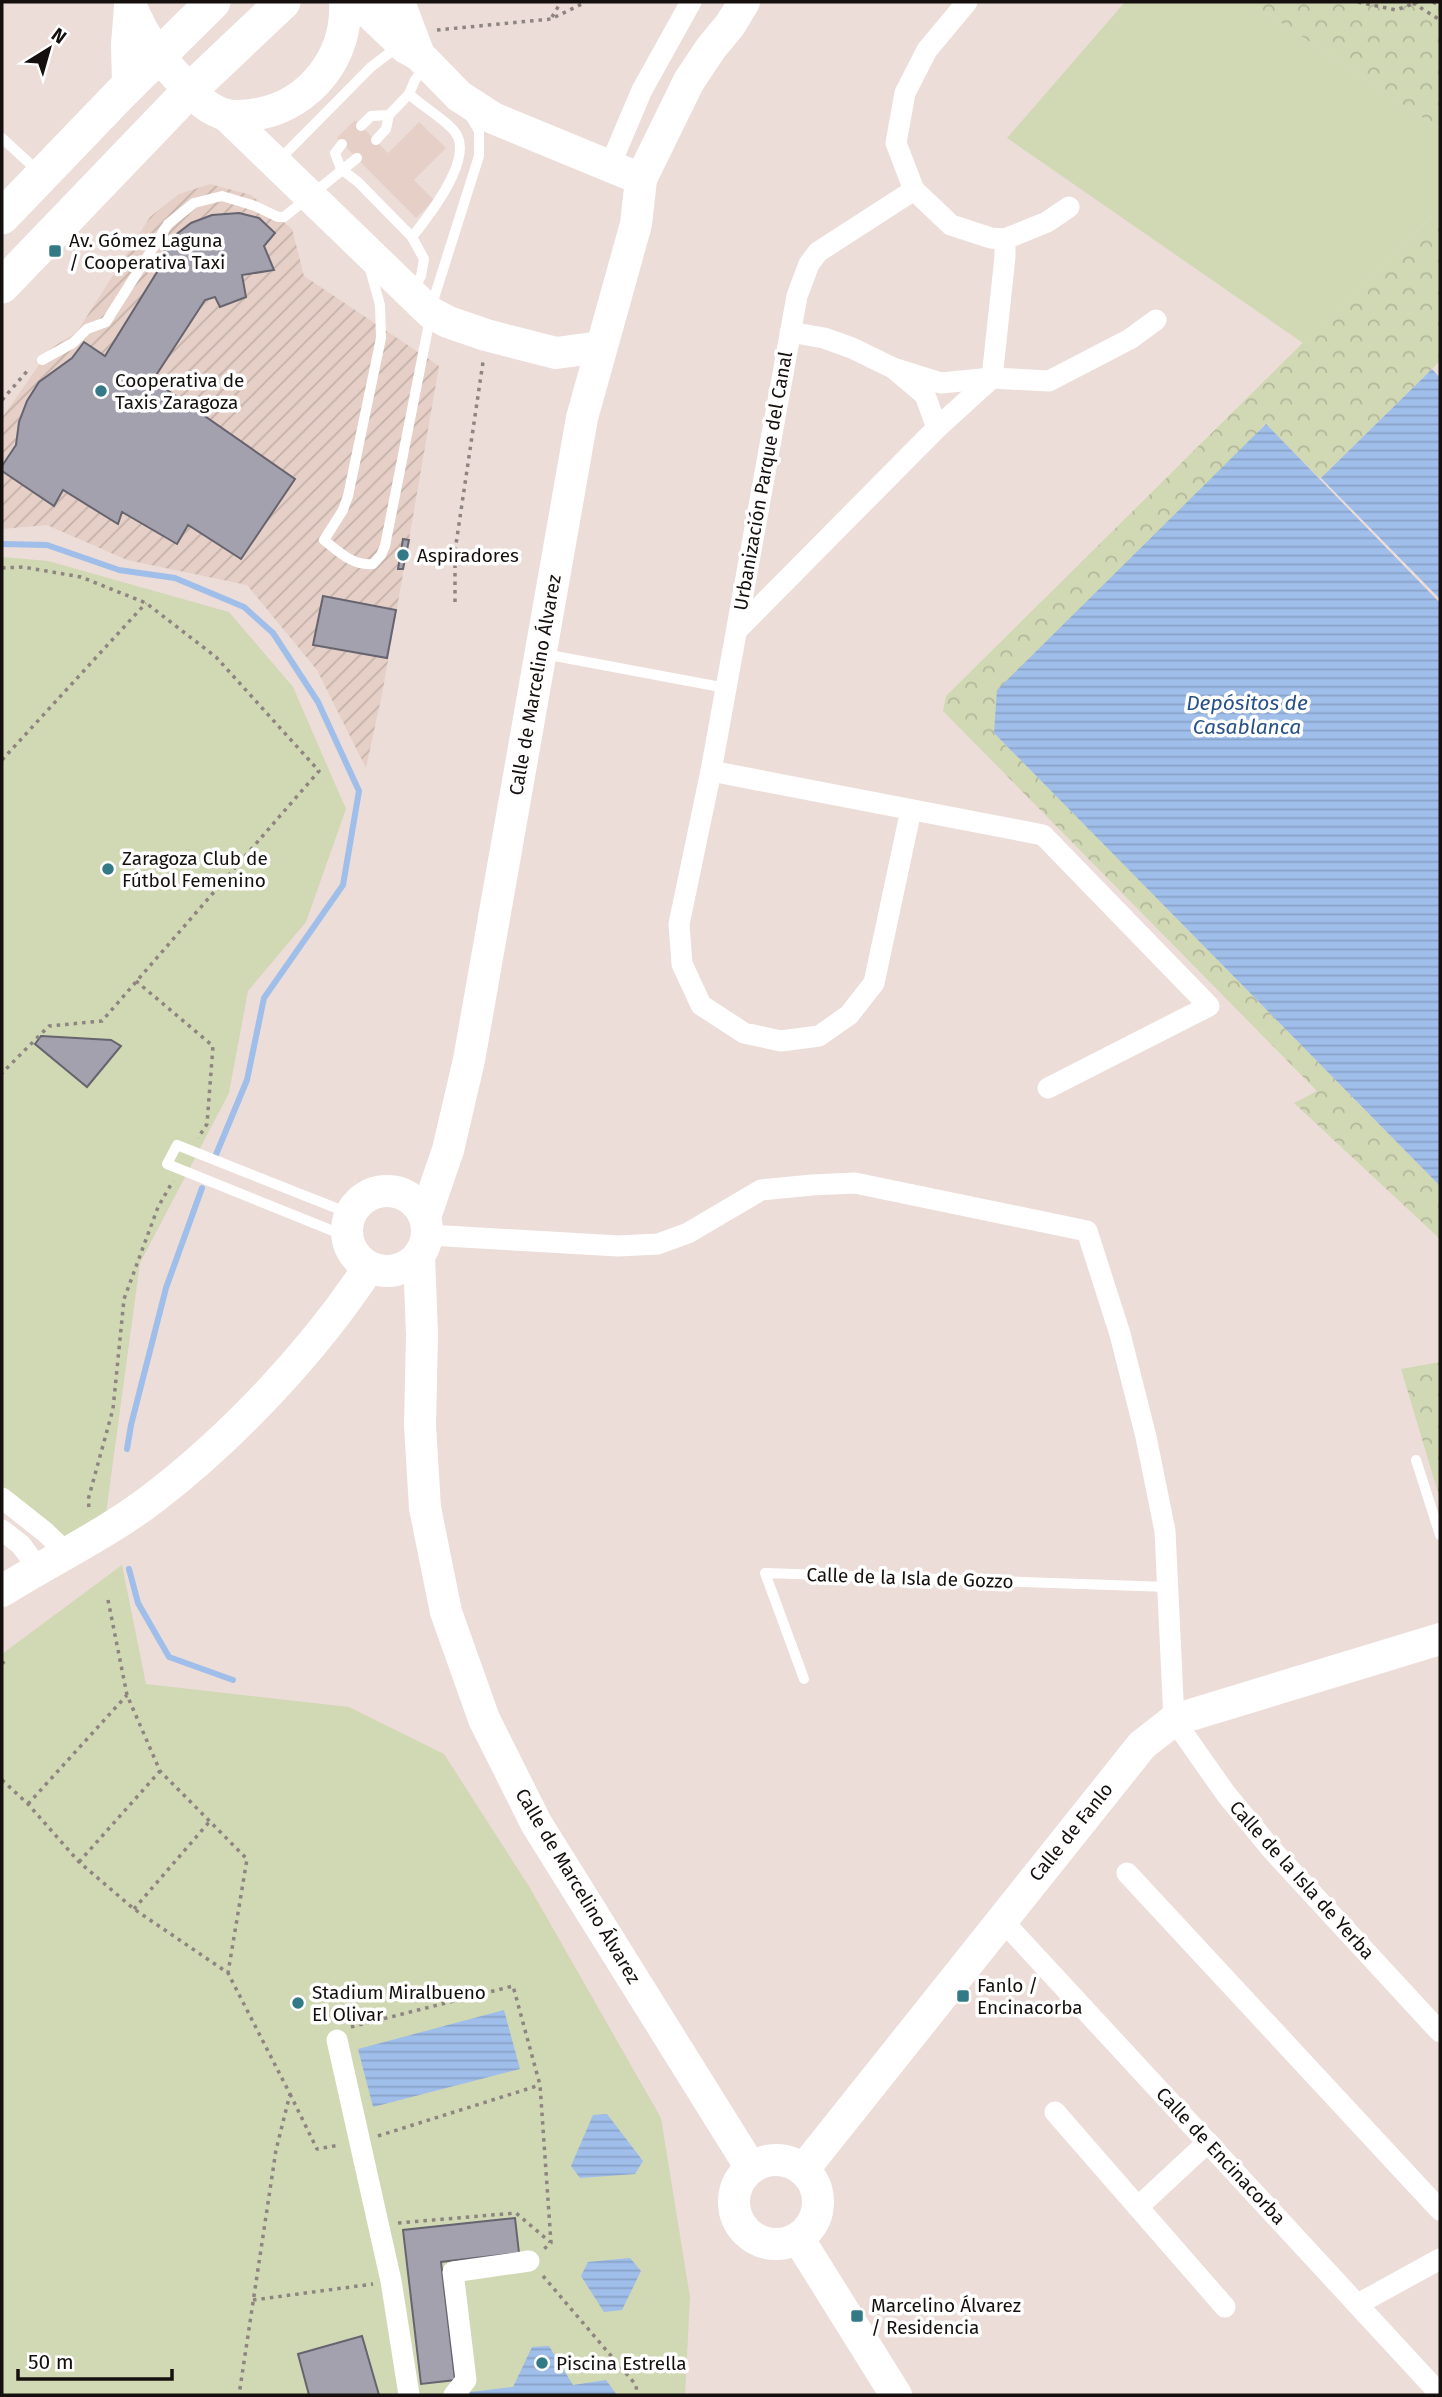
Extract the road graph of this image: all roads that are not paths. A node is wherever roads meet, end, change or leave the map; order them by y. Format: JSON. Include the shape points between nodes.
{"nodes":[{"id":1,"x":213,"y":2,"type":"edge"},
{"id":2,"x":282,"y":2,"type":"edge"},
{"id":3,"x":345,"y":2,"type":"edge"},
{"id":4,"x":358,"y":2,"type":"edge"},
{"id":5,"x":399,"y":2,"type":"edge"},
{"id":6,"x":691,"y":2,"type":"edge"},
{"id":7,"x":967,"y":2,"type":"edge"},
{"id":8,"x":130,"y":3,"type":"edge"},
{"id":9,"x":737,"y":13,"type":"edge"},
{"id":10,"x":420,"y":50,"type":"junction"},
{"id":11,"x":157,"y":56,"type":"junction"},
{"id":12,"x":128,"y":85,"type":"junction"},
{"id":13,"x":190,"y":90,"type":"junction"},
{"id":14,"x":409,"y":94,"type":"junction"},
{"id":15,"x":459,"y":96,"type":"junction"},
{"id":16,"x":226,"y":115,"type":"junction"},
{"id":17,"x":389,"y":115,"type":"junction"},
{"id":18,"x":361,"y":126,"type":"dead end"},
{"id":19,"x":2,"y":138,"type":"edge"},
{"id":20,"x":376,"y":140,"type":"dead end"},
{"id":21,"x":342,"y":144,"type":"dead end"},
{"id":22,"x":614,"y":156,"type":"dead end"},
{"id":23,"x":357,"y":158,"type":"dead end"},
{"id":24,"x":276,"y":162,"type":"junction"},
{"id":25,"x":341,"y":169,"type":"junction"},
{"id":26,"x":42,"y":175,"type":"junction"},
{"id":27,"x":641,"y":179,"type":"junction"},
{"id":28,"x":914,"y":190,"type":"junction"},
{"id":29,"x":311,"y":195,"type":"junction"},
{"id":30,"x":1069,"y":207,"type":"dead end"},
{"id":31,"x":2,"y":217,"type":"edge"},
{"id":32,"x":636,"y":224,"type":"junction"},
{"id":33,"x":412,"y":237,"type":"junction"},
{"id":34,"x":1004,"y":239,"type":"junction"},
{"id":35,"x":355,"y":240,"type":"junction"},
{"id":36,"x":423,"y":262,"type":"junction"},
{"id":37,"x":441,"y":274,"type":"junction"},
{"id":38,"x":2,"y":286,"type":"edge"},
{"id":39,"x":421,"y":303,"type":"junction"},
{"id":40,"x":1156,"y":320,"type":"dead end"},
{"id":41,"x":790,"y":332,"type":"junction"},
{"id":42,"x":601,"y":347,"type":"junction"},
{"id":43,"x":556,"y":353,"type":"junction"},
{"id":44,"x":42,"y":360,"type":"road end"},
{"id":45,"x":893,"y":368,"type":"junction"},
{"id":46,"x":992,"y":378,"type":"junction"},
{"id":47,"x":590,"y":387,"type":"junction"},
{"id":48,"x":937,"y":428,"type":"junction"},
{"id":49,"x":737,"y":630,"type":"junction"},
{"id":50,"x":541,"y":654,"type":"junction"},
{"id":51,"x":726,"y":688,"type":"junction"},
{"id":52,"x":711,"y":771,"type":"junction"},
{"id":53,"x":911,"y":810,"type":"junction"},
{"id":54,"x":1048,"y":1088,"type":"dead end"},
{"id":55,"x":349,"y":1226,"type":"junction"},
{"id":56,"x":407,"y":1240,"type":"junction"},
{"id":57,"x":1416,"y":1460,"type":"dead end"},
{"id":58,"x":2,"y":1498,"type":"edge"},
{"id":59,"x":2,"y":1530,"type":"edge"},
{"id":60,"x":1440,"y":1535,"type":"edge"},
{"id":61,"x":67,"y":1553,"type":"junction"},
{"id":62,"x":38,"y":1568,"type":"junction"},
{"id":63,"x":1168,"y":1587,"type":"junction"},
{"id":64,"x":2,"y":1591,"type":"edge"},
{"id":65,"x":1440,"y":1639,"type":"edge"},
{"id":66,"x":804,"y":1679,"type":"dead end"},
{"id":67,"x":1174,"y":1720,"type":"junction"},
{"id":68,"x":1128,"y":1873,"type":"dead end"},
{"id":69,"x":1001,"y":1919,"type":"junction"},
{"id":70,"x":1440,"y":2032,"type":"edge"},
{"id":71,"x":337,"y":2040,"type":"road end"},
{"id":72,"x":1055,"y":2112,"type":"dead end"},
{"id":73,"x":1208,"y":2142,"type":"junction"},
{"id":74,"x":751,"y":2168,"type":"junction"},
{"id":75,"x":803,"y":2170,"type":"junction"},
{"id":76,"x":1138,"y":2207,"type":"junction"},
{"id":77,"x":1440,"y":2210,"type":"edge"},
{"id":78,"x":798,"y":2238,"type":"junction"},
{"id":79,"x":1440,"y":2259,"type":"edge"},
{"id":80,"x":529,"y":2261,"type":"road end"},
{"id":81,"x":1358,"y":2304,"type":"junction"},
{"id":82,"x":1225,"y":2307,"type":"dead end"},
{"id":83,"x":1440,"y":2394,"type":"edge"},
{"id":84,"x":409,"y":2395,"type":"edge"},
{"id":85,"x":454,"y":2395,"type":"edge"},
{"id":86,"x":896,"y":2395,"type":"edge"}],
"edges":[{"from":1,"to":11,"type":"main road"},
{"from":2,"to":13,"type":"main road"},
{"from":3,"to":16,"type":"street","via":[[336,51],[310,89],[272,111]]},
{"from":4,"to":10,"type":"street"},
{"from":5,"to":10,"type":"street"},
{"from":6,"to":22,"type":"street","via":[[642,90]]},
{"from":7,"to":28,"type":"street","via":[[927,50],[905,93],[896,144]]},
{"from":8,"to":11,"type":"street"},
{"from":8,"to":12,"type":"street"},
{"from":9,"to":27,"type":"street","name":"Calle de Marcelino Álvarez","via":[[695,72]]},
{"from":9,"to":32,"type":"street","name":"Calle de Marcelino Álvarez"},
{"from":10,"to":14,"type":"lane"},
{"from":10,"to":15,"type":"street"},
{"from":10,"to":24,"type":"lane","via":[[380,58]]},
{"from":11,"to":12,"type":"main road"},
{"from":11,"to":13,"type":"street"},
{"from":12,"to":26,"type":"main road"},
{"from":13,"to":16,"type":"street","via":[[207,107]]},
{"from":13,"to":38,"type":"main road"},
{"from":14,"to":17,"type":"lane"},
{"from":14,"to":33,"type":"lane","via":[[457,134],[460,150],[436,206]]},
{"from":15,"to":27,"type":"street","via":[[494,118]]},
{"from":15,"to":37,"type":"lane","via":[[479,131],[480,147]]},
{"from":16,"to":24,"type":"street"},
{"from":17,"to":18,"type":"lane","via":[[372,116]]},
{"from":17,"to":20,"type":"lane","via":[[386,129]]},
{"from":19,"to":26,"type":"lane"},
{"from":21,"to":25,"type":"lane","via":[[335,153]]},
{"from":23,"to":25,"type":"lane"},
{"from":24,"to":29,"type":"street"},
{"from":25,"to":29,"type":"lane"},
{"from":25,"to":33,"type":"lane"},
{"from":26,"to":31,"type":"main road"},
{"from":27,"to":32,"type":"street","name":"Calle de Marcelino Álvarez"},
{"from":28,"to":34,"type":"street","via":[[951,225]]},
{"from":28,"to":41,"type":"street","name":"Urbanización Parque del Canal","via":[[818,252],[808,264]]},
{"from":29,"to":35,"type":"street"},
{"from":29,"to":44,"type":"lane","via":[[290,214],[278,218],[222,196],[194,203],[169,224],[106,323],[87,329],[73,343]]},
{"from":30,"to":34,"type":"street","via":[[1047,222]]},
{"from":32,"to":42,"type":"street","name":"Calle de Marcelino Álvarez"},
{"from":33,"to":36,"type":"lane"},
{"from":34,"to":46,"type":"street"},
{"from":35,"to":39,"type":"street"},
{"from":35,"to":39,"type":"lane","via":[[376,286],[382,338],[348,496],[324,540],[362,565],[373,564],[382,555]]},
{"from":36,"to":37,"type":"lane"},
{"from":36,"to":39,"type":"lane"},
{"from":37,"to":39,"type":"lane"},
{"from":39,"to":43,"type":"street","via":[[448,322]]},
{"from":40,"to":46,"type":"street","name":"Urbanización Parque del Canal","via":[[1130,339],[1049,381]]},
{"from":41,"to":45,"type":"street","name":"Urbanización Parque del Canal","via":[[824,338]]},
{"from":41,"to":49,"type":"street","name":"Urbanización Parque del Canal"},
{"from":42,"to":43,"type":"street"},
{"from":42,"to":47,"type":"street","name":"Calle de Marcelino Álvarez"},
{"from":43,"to":47,"type":"street"},
{"from":45,"to":46,"type":"street","name":"Urbanización Parque del Canal","via":[[941,383]]},
{"from":45,"to":48,"type":"street","name":"Urbanización Parque del Canal","via":[[925,395]]},
{"from":46,"to":48,"type":"street","name":"Urbanización Parque del Canal"},
{"from":47,"to":50,"type":"street","name":"Calle de Marcelino Álvarez"},
{"from":48,"to":49,"type":"street","name":"Urbanización Parque del Canal"},
{"from":49,"to":51,"type":"street","name":"Urbanización Parque del Canal"},
{"from":50,"to":51,"type":"lane"},
{"from":50,"to":56,"type":"street","name":"Calle de Marcelino Álvarez","via":[[469,1060],[447,1150]]},
{"from":51,"to":52,"type":"street","name":"Urbanización Parque del Canal"},
{"from":52,"to":53,"type":"street"},
{"from":52,"to":53,"type":"street","name":"Urbanización Parque del Canal","via":[[679,924],[681,964],[701,1006],[744,1033],[781,1041],[819,1035],[849,1015],[874,983]]},
{"from":53,"to":54,"type":"street","via":[[1042,835],[1209,1006]]},
{"from":55,"to":55,"type":"lane","via":[[177,1145],[167,1164],[180,1170]]},
{"from":55,"to":56,"type":"street","name":"Calle de Marcelino Álvarez","via":[[351,1249],[359,1259]]},
{"from":55,"to":56,"type":"street","via":[[356,1205],[375,1193],[396,1192]]},
{"from":56,"to":61,"type":"street","via":[[211,1448],[150,1501]]},
{"from":56,"to":63,"type":"street","via":[[658,1244],[688,1233],[761,1190],[855,1183],[1087,1231],[1146,1437],[1165,1531]]},
{"from":56,"to":74,"type":"street","name":"Calle de Marcelino Álvarez","via":[[420,1295],[425,1508],[446,1612],[484,1719],[536,1822]]},
{"from":57,"to":60,"type":"lane"},
{"from":58,"to":61,"type":"street"},
{"from":59,"to":62,"type":"street"},
{"from":61,"to":62,"type":"street"},
{"from":62,"to":64,"type":"street"},
{"from":63,"to":66,"type":"lane","name":"Calle de la Isla de Gozzo","via":[[765,1573]]},
{"from":63,"to":67,"type":"street"},
{"from":65,"to":67,"type":"street","name":"Calle de Fanlo"},
{"from":67,"to":69,"type":"street","name":"Calle de Fanlo","via":[[1142,1745]]},
{"from":67,"to":70,"type":"street","name":"Calle de la Isla de Yerba","via":[[1264,1840]]},
{"from":68,"to":77,"type":"street"},
{"from":69,"to":73,"type":"street","name":"Calle de Encinacorba"},
{"from":69,"to":75,"type":"street","name":"Calle de Fanlo"},
{"from":71,"to":84,"type":"street","via":[[391,2281]]},
{"from":72,"to":76,"type":"street"},
{"from":73,"to":76,"type":"street"},
{"from":73,"to":81,"type":"street","name":"Calle de Encinacorba"},
{"from":74,"to":75,"type":"street","via":[[777,2160]]},
{"from":74,"to":78,"type":"street","via":[[742,2176],[733,2201],[741,2226],[762,2242],[788,2243]]},
{"from":75,"to":78,"type":"street","via":[[812,2180],[818,2204],[810,2227]]},
{"from":76,"to":82,"type":"street"},
{"from":78,"to":86,"type":"street"},
{"from":79,"to":81,"type":"street"},
{"from":80,"to":85,"type":"street","via":[[453,2272],[466,2380]]},
{"from":81,"to":83,"type":"street","name":"Calle de Encinacorba"}]}
